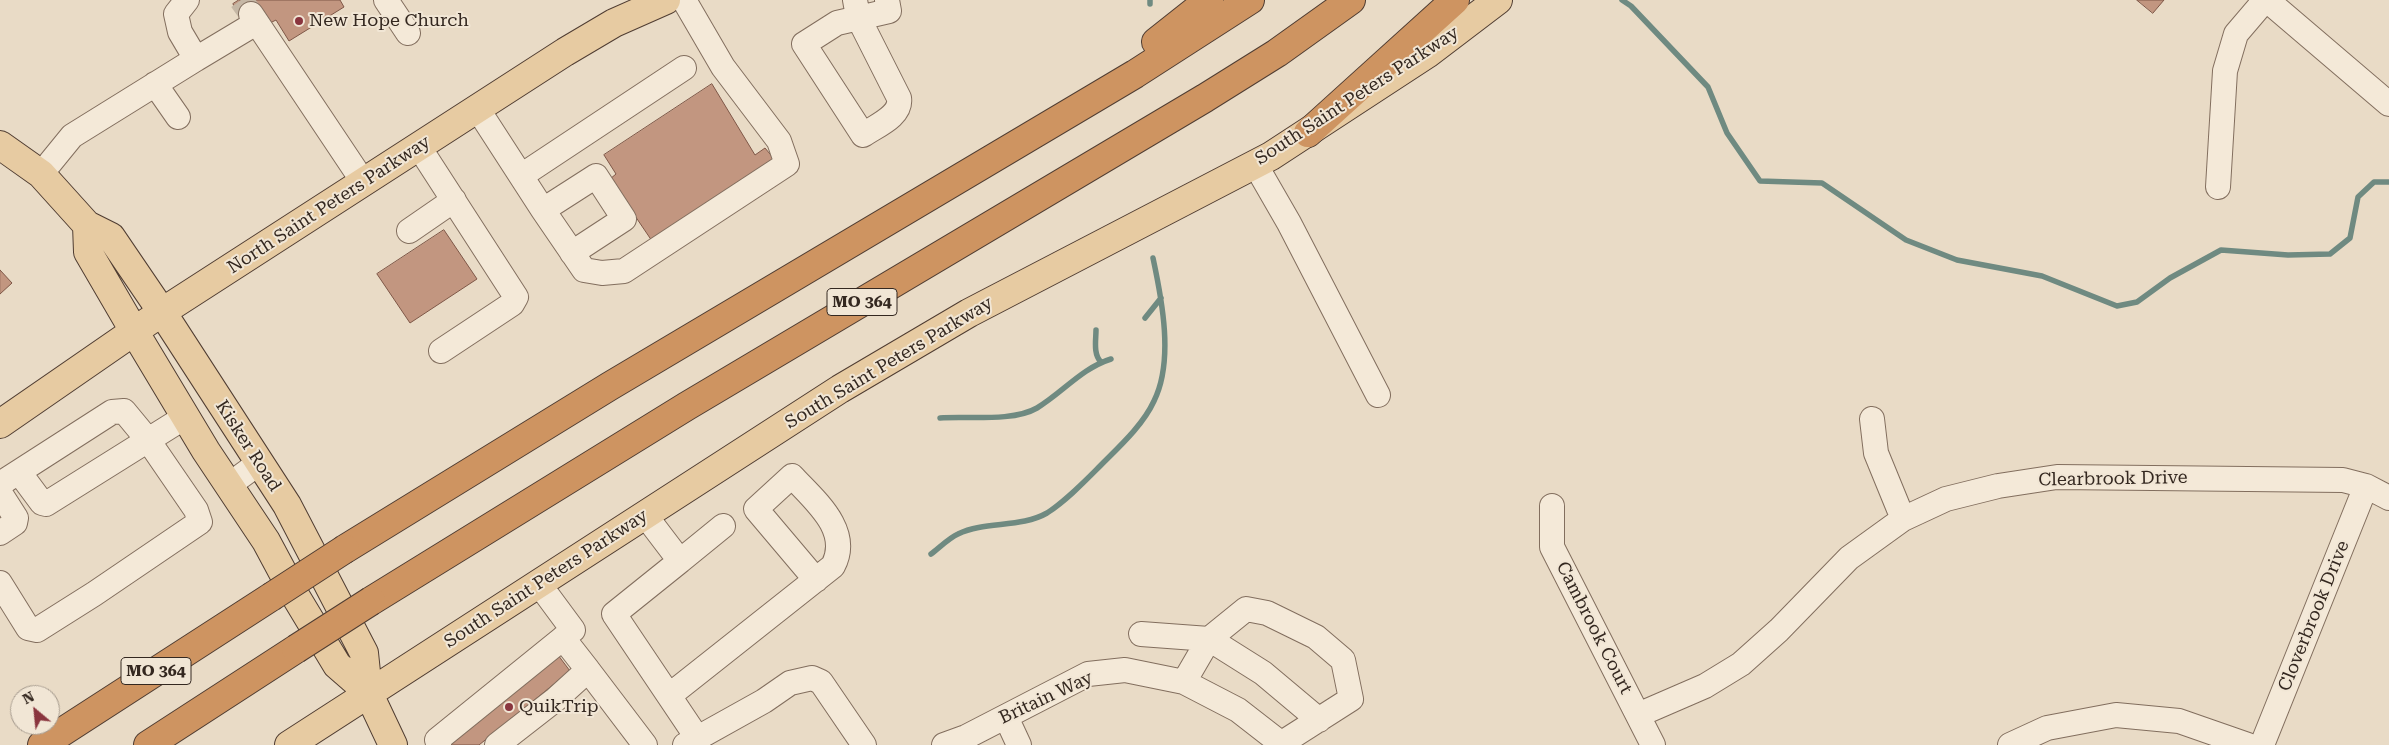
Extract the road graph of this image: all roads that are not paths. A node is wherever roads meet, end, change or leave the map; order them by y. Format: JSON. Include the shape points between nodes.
{"nodes":[{"id":1,"x":187,"y":0,"type":"edge"},
{"id":2,"x":386,"y":0,"type":"edge"},
{"id":3,"x":666,"y":0,"type":"edge"},
{"id":4,"x":684,"y":0,"type":"edge"},
{"id":5,"x":1209,"y":0,"type":"edge"},
{"id":6,"x":1250,"y":0,"type":"edge"},
{"id":7,"x":1351,"y":0,"type":"edge"},
{"id":8,"x":1455,"y":0,"type":"edge"},
{"id":9,"x":1498,"y":0,"type":"edge"},
{"id":10,"x":2266,"y":0,"type":"edge"},
{"id":11,"x":888,"y":6,"type":"edge"},
{"id":12,"x":857,"y":9,"type":"edge"},
{"id":13,"x":408,"y":33,"type":"dead end"},
{"id":14,"x":196,"y":59,"type":"junction"},
{"id":15,"x":684,"y":68,"type":"dead end"},
{"id":16,"x":155,"y":84,"type":"junction"},
{"id":17,"x":2389,"y":104,"type":"edge"},
{"id":18,"x":477,"y":108,"type":"junction"},
{"id":19,"x":1063,"y":116,"type":"junction"},
{"id":20,"x":178,"y":118,"type":"dead end"},
{"id":21,"x":1308,"y":133,"type":"junction"},
{"id":22,"x":0,"y":145,"type":"edge"},
{"id":23,"x":419,"y":147,"type":"junction"},
{"id":24,"x":1256,"y":164,"type":"junction"},
{"id":25,"x":41,"y":174,"type":"junction"},
{"id":26,"x":521,"y":176,"type":"junction"},
{"id":27,"x":364,"y":183,"type":"junction"},
{"id":28,"x":2218,"y":187,"type":"dead end"},
{"id":29,"x":454,"y":200,"type":"junction"},
{"id":30,"x":543,"y":210,"type":"junction"},
{"id":31,"x":87,"y":225,"type":"junction"},
{"id":32,"x":409,"y":231,"type":"dead end"},
{"id":33,"x":572,"y":253,"type":"junction"},
{"id":34,"x":162,"y":312,"type":"junction"},
{"id":35,"x":134,"y":331,"type":"junction"},
{"id":36,"x":440,"y":352,"type":"dead end"},
{"id":37,"x":1378,"y":395,"type":"dead end"},
{"id":38,"x":185,"y":417,"type":"junction"},
{"id":39,"x":1872,"y":419,"type":"dead end"},
{"id":40,"x":0,"y":424,"type":"edge"},
{"id":41,"x":148,"y":440,"type":"junction"},
{"id":42,"x":259,"y":463,"type":"junction"},
{"id":43,"x":10,"y":478,"type":"edge"},
{"id":44,"x":229,"y":485,"type":"junction"},
{"id":45,"x":2366,"y":486,"type":"junction"},
{"id":46,"x":0,"y":493,"type":"edge"},
{"id":47,"x":2389,"y":498,"type":"edge"},
{"id":48,"x":1552,"y":506,"type":"dead end"},
{"id":49,"x":646,"y":515,"type":"junction"},
{"id":50,"x":1903,"y":519,"type":"junction"},
{"id":51,"x":723,"y":526,"type":"dead end"},
{"id":52,"x":0,"y":533,"type":"edge"},
{"id":53,"x":680,"y":561,"type":"junction"},
{"id":54,"x":816,"y":580,"type":"dead end"},
{"id":55,"x":0,"y":583,"type":"edge"},
{"id":56,"x":539,"y":584,"type":"junction"},
{"id":57,"x":1141,"y":634,"type":"dead end"},
{"id":58,"x":563,"y":638,"type":"junction"},
{"id":59,"x":1209,"y":639,"type":"junction"},
{"id":60,"x":588,"y":670,"type":"junction"},
{"id":61,"x":1184,"y":682,"type":"junction"},
{"id":62,"x":368,"y":692,"type":"junction"},
{"id":63,"x":670,"y":695,"type":"junction"},
{"id":64,"x":1638,"y":715,"type":"junction"},
{"id":65,"x":1006,"y":717,"type":"junction"},
{"id":66,"x":1319,"y":720,"type":"junction"},
{"id":67,"x":968,"y":741,"type":"edge"},
{"id":68,"x":692,"y":742,"type":"edge"},
{"id":69,"x":1283,"y":744,"type":"edge"},
{"id":70,"x":42,"y":745,"type":"edge"},
{"id":71,"x":148,"y":745,"type":"edge"},
{"id":72,"x":289,"y":745,"type":"edge"},
{"id":73,"x":393,"y":745,"type":"edge"},
{"id":74,"x":439,"y":745,"type":"edge"},
{"id":75,"x":497,"y":745,"type":"edge"},
{"id":76,"x":645,"y":745,"type":"edge"},
{"id":77,"x":864,"y":745,"type":"edge"},
{"id":78,"x":944,"y":745,"type":"edge"},
{"id":79,"x":1019,"y":745,"type":"edge"},
{"id":80,"x":1653,"y":745,"type":"edge"},
{"id":81,"x":2010,"y":745,"type":"edge"},
{"id":82,"x":2248,"y":745,"type":"edge"},
{"id":83,"x":2262,"y":745,"type":"edge"}],
"edges":[{"from":1,"to":14,"type":"street","via":[[176,14],[180,32]]},
{"from":2,"to":13,"type":"street"},
{"from":3,"to":18,"type":"main road","name":"North Saint Peters Parkway","via":[[614,23]]},
{"from":4,"to":33,"type":"street","via":[[723,67],[779,141],[787,164],[624,271],[602,274],[584,270]]},
{"from":5,"to":19,"type":"highway"},
{"from":6,"to":19,"type":"highway","number":"MO 364"},
{"from":7,"to":71,"type":"highway","number":"MO 364","bridge":true,"via":[[1206,98],[687,406],[371,601]]},
{"from":8,"to":21,"type":"highway"},
{"from":9,"to":21,"type":"main road","name":"South Saint Peters Parkway","via":[[1427,54]]},
{"from":10,"to":17,"type":"street"},
{"from":10,"to":28,"type":"street","via":[[2236,34],[2225,71]]},
{"from":11,"to":12,"type":"street"},
{"from":12,"to":12,"type":"street","via":[[900,106],[897,112],[863,134],[804,44]]},
{"from":14,"to":16,"type":"street"},
{"from":14,"to":27,"type":"street","via":[[253,18]]},
{"from":15,"to":26,"type":"street"},
{"from":16,"to":20,"type":"street"},
{"from":16,"to":25,"type":"street","via":[[72,136]]},
{"from":18,"to":23,"type":"main road","name":"North Saint Peters Parkway"},
{"from":18,"to":26,"type":"street"},
{"from":19,"to":70,"type":"highway","number":"MO 364","bridge":true,"via":[[610,386],[345,549]]},
{"from":21,"to":24,"type":"main road","name":"South Saint Peters Parkway"},
{"from":22,"to":25,"type":"main road","name":"Kisker Road"},
{"from":23,"to":27,"type":"main road","name":"North Saint Peters Parkway"},
{"from":23,"to":29,"type":"street"},
{"from":24,"to":37,"type":"street"},
{"from":24,"to":49,"type":"main road","name":"South Saint Peters Parkway","via":[[909,346]]},
{"from":25,"to":31,"type":"main road","name":"Kisker Road"},
{"from":26,"to":30,"type":"street"},
{"from":27,"to":34,"type":"main road","name":"North Saint Peters Parkway"},
{"from":29,"to":32,"type":"street"},
{"from":29,"to":36,"type":"street","via":[[516,297],[512,304]]},
{"from":30,"to":33,"type":"street"},
{"from":30,"to":33,"type":"street","via":[[596,176],[624,219]]},
{"from":31,"to":34,"type":"main road","name":"Kisker Road","via":[[111,237]]},
{"from":31,"to":35,"type":"main road","name":"Kisker Road","via":[[88,252]]},
{"from":34,"to":35,"type":"main road","name":"North Saint Peters Parkway"},
{"from":34,"to":42,"type":"main road","name":"Kisker Road"},
{"from":35,"to":38,"type":"main road","name":"Kisker Road"},
{"from":35,"to":40,"type":"main road","name":"North Saint Peters Parkway"},
{"from":38,"to":41,"type":"street"},
{"from":38,"to":44,"type":"main road","name":"Kisker Road"},
{"from":39,"to":50,"type":"street","via":[[1876,453]]},
{"from":41,"to":43,"type":"street","via":[[46,504]]},
{"from":41,"to":43,"type":"street","via":[[124,411],[112,412]]},
{"from":41,"to":55,"type":"street","via":[[196,510],[200,522],[37,630],[28,628]]},
{"from":42,"to":44,"type":"street"},
{"from":42,"to":62,"type":"main road","name":"Kisker Road","via":[[287,505],[364,653]]},
{"from":44,"to":62,"type":"main road","name":"Kisker Road","via":[[266,540],[296,598],[337,665]]},
{"from":45,"to":47,"type":"street","name":"Clearbrook Drive"},
{"from":45,"to":50,"type":"street","name":"Clearbrook Drive","via":[[2343,480],[2058,476],[1946,499]]},
{"from":45,"to":83,"type":"street","name":"Cloverbrook Drive"},
{"from":46,"to":52,"type":"street","via":[[16,518],[15,523]]},
{"from":48,"to":64,"type":"street","name":"Cambrook Court","via":[[1552,547]]},
{"from":49,"to":53,"type":"street"},
{"from":49,"to":56,"type":"main road","name":"South Saint Peters Parkway"},
{"from":50,"to":64,"type":"street","name":"Clearbrook Drive","via":[[1849,558],[1780,630],[1742,664],[1706,686]]},
{"from":51,"to":53,"type":"street"},
{"from":53,"to":63,"type":"street","via":[[614,614]]},
{"from":54,"to":63,"type":"street"},
{"from":56,"to":58,"type":"street","via":[[573,630]]},
{"from":56,"to":62,"type":"main road","name":"South Saint Peters Parkway"},
{"from":57,"to":59,"type":"street"},
{"from":58,"to":60,"type":"street"},
{"from":58,"to":74,"type":"street","via":[[437,740]]},
{"from":59,"to":61,"type":"street"},
{"from":59,"to":66,"type":"street","via":[[1263,672]]},
{"from":59,"to":66,"type":"street","via":[[1246,609],[1267,613],[1316,637],[1343,660],[1351,699]]},
{"from":60,"to":75,"type":"street"},
{"from":60,"to":76,"type":"street"},
{"from":61,"to":65,"type":"street","name":"Britain Way","via":[[1125,670],[1088,674]]},
{"from":61,"to":69,"type":"street","name":"Britain Way","via":[[1238,710]]},
{"from":62,"to":72,"type":"main road","name":"South Saint Peters Parkway"},
{"from":62,"to":73,"type":"main road","name":"Kisker Road"},
{"from":63,"to":68,"type":"street"},
{"from":64,"to":80,"type":"street","name":"Cambrook Court"},
{"from":65,"to":67,"type":"street","name":"Britain Way"},
{"from":65,"to":79,"type":"street"},
{"from":66,"to":69,"type":"street"},
{"from":67,"to":78,"type":"street","name":"Britain Way"},
{"from":68,"to":77,"type":"street","via":[[790,683],[812,678],[821,682]]},
{"from":81,"to":82,"type":"street","via":[[2047,728],[2116,715],[2179,721]]}]}
